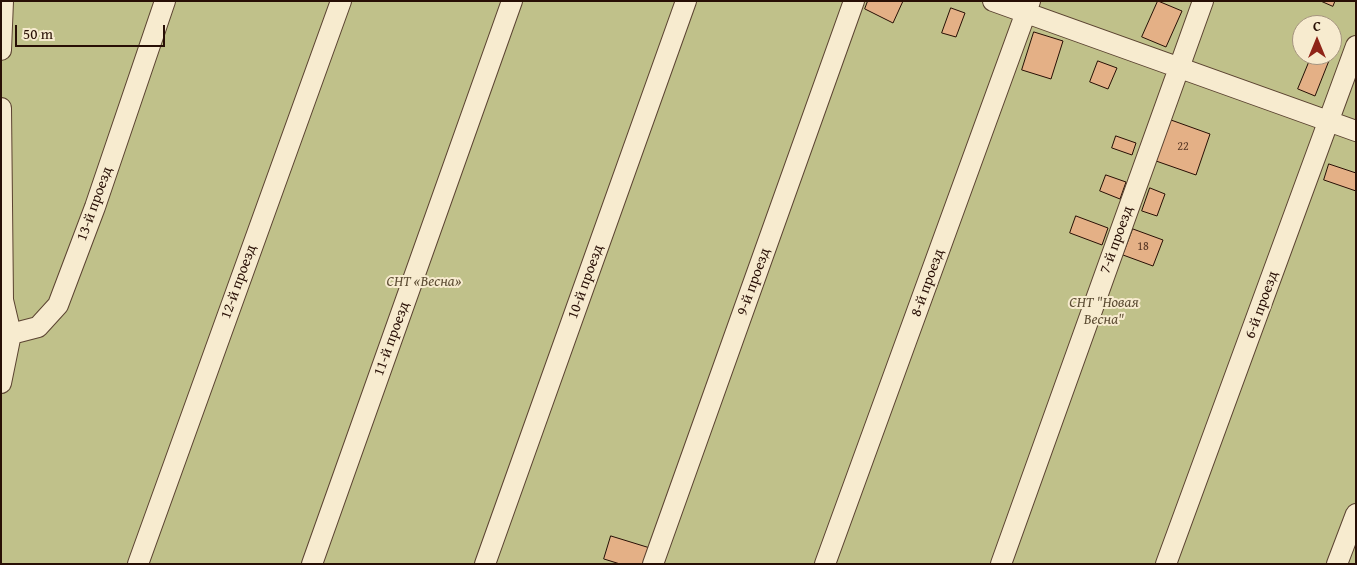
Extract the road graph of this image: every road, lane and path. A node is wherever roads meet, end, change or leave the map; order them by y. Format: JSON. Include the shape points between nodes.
{"nodes":[{"id":1,"x":3,"y":1,"type":"edge"},
{"id":2,"x":165,"y":1,"type":"edge"},
{"id":3,"x":341,"y":1,"type":"edge"},
{"id":4,"x":512,"y":1,"type":"edge"},
{"id":5,"x":686,"y":1,"type":"edge"},
{"id":6,"x":854,"y":1,"type":"edge"},
{"id":7,"x":993,"y":1,"type":"edge"},
{"id":8,"x":1203,"y":1,"type":"edge"},
{"id":9,"x":1028,"y":7,"type":"edge"},
{"id":10,"x":1356,"y":46,"type":"edge"},
{"id":11,"x":1,"y":50,"type":"edge"},
{"id":12,"x":1178,"y":69,"type":"junction"},
{"id":13,"x":1,"y":108,"type":"edge"},
{"id":14,"x":1329,"y":121,"type":"junction"},
{"id":15,"x":1356,"y":131,"type":"edge"},
{"id":16,"x":11,"y":334,"type":"junction"},
{"id":17,"x":1,"y":383,"type":"edge"},
{"id":18,"x":1356,"y":514,"type":"edge"},
{"id":19,"x":138,"y":564,"type":"edge"},
{"id":20,"x":312,"y":564,"type":"edge"},
{"id":21,"x":485,"y":564,"type":"edge"},
{"id":22,"x":653,"y":564,"type":"edge"},
{"id":23,"x":826,"y":564,"type":"edge"},
{"id":24,"x":1002,"y":564,"type":"edge"},
{"id":25,"x":1166,"y":564,"type":"edge"},
{"id":26,"x":1337,"y":564,"type":"edge"}],
"edges":[{"from":1,"to":11,"type":"street"},
{"from":2,"to":16,"type":"street","name":"13-й проезд","via":[[58,305],[38,327]]},
{"from":3,"to":19,"type":"street","name":"12-й проезд"},
{"from":4,"to":20,"type":"street","name":"11-й проезд"},
{"from":5,"to":21,"type":"street","name":"10-й проезд"},
{"from":6,"to":22,"type":"street","name":"9-й проезд"},
{"from":7,"to":9,"type":"street"},
{"from":8,"to":12,"type":"street","name":"7-й проезд"},
{"from":9,"to":12,"type":"street"},
{"from":9,"to":23,"type":"street","name":"8-й проезд"},
{"from":10,"to":14,"type":"street","name":"6-й проезд"},
{"from":12,"to":14,"type":"street"},
{"from":12,"to":24,"type":"street","name":"7-й проезд"},
{"from":13,"to":16,"type":"street","via":[[3,300]]},
{"from":14,"to":15,"type":"street"},
{"from":14,"to":25,"type":"street","name":"6-й проезд"},
{"from":16,"to":17,"type":"street"},
{"from":18,"to":26,"type":"street"}]}
